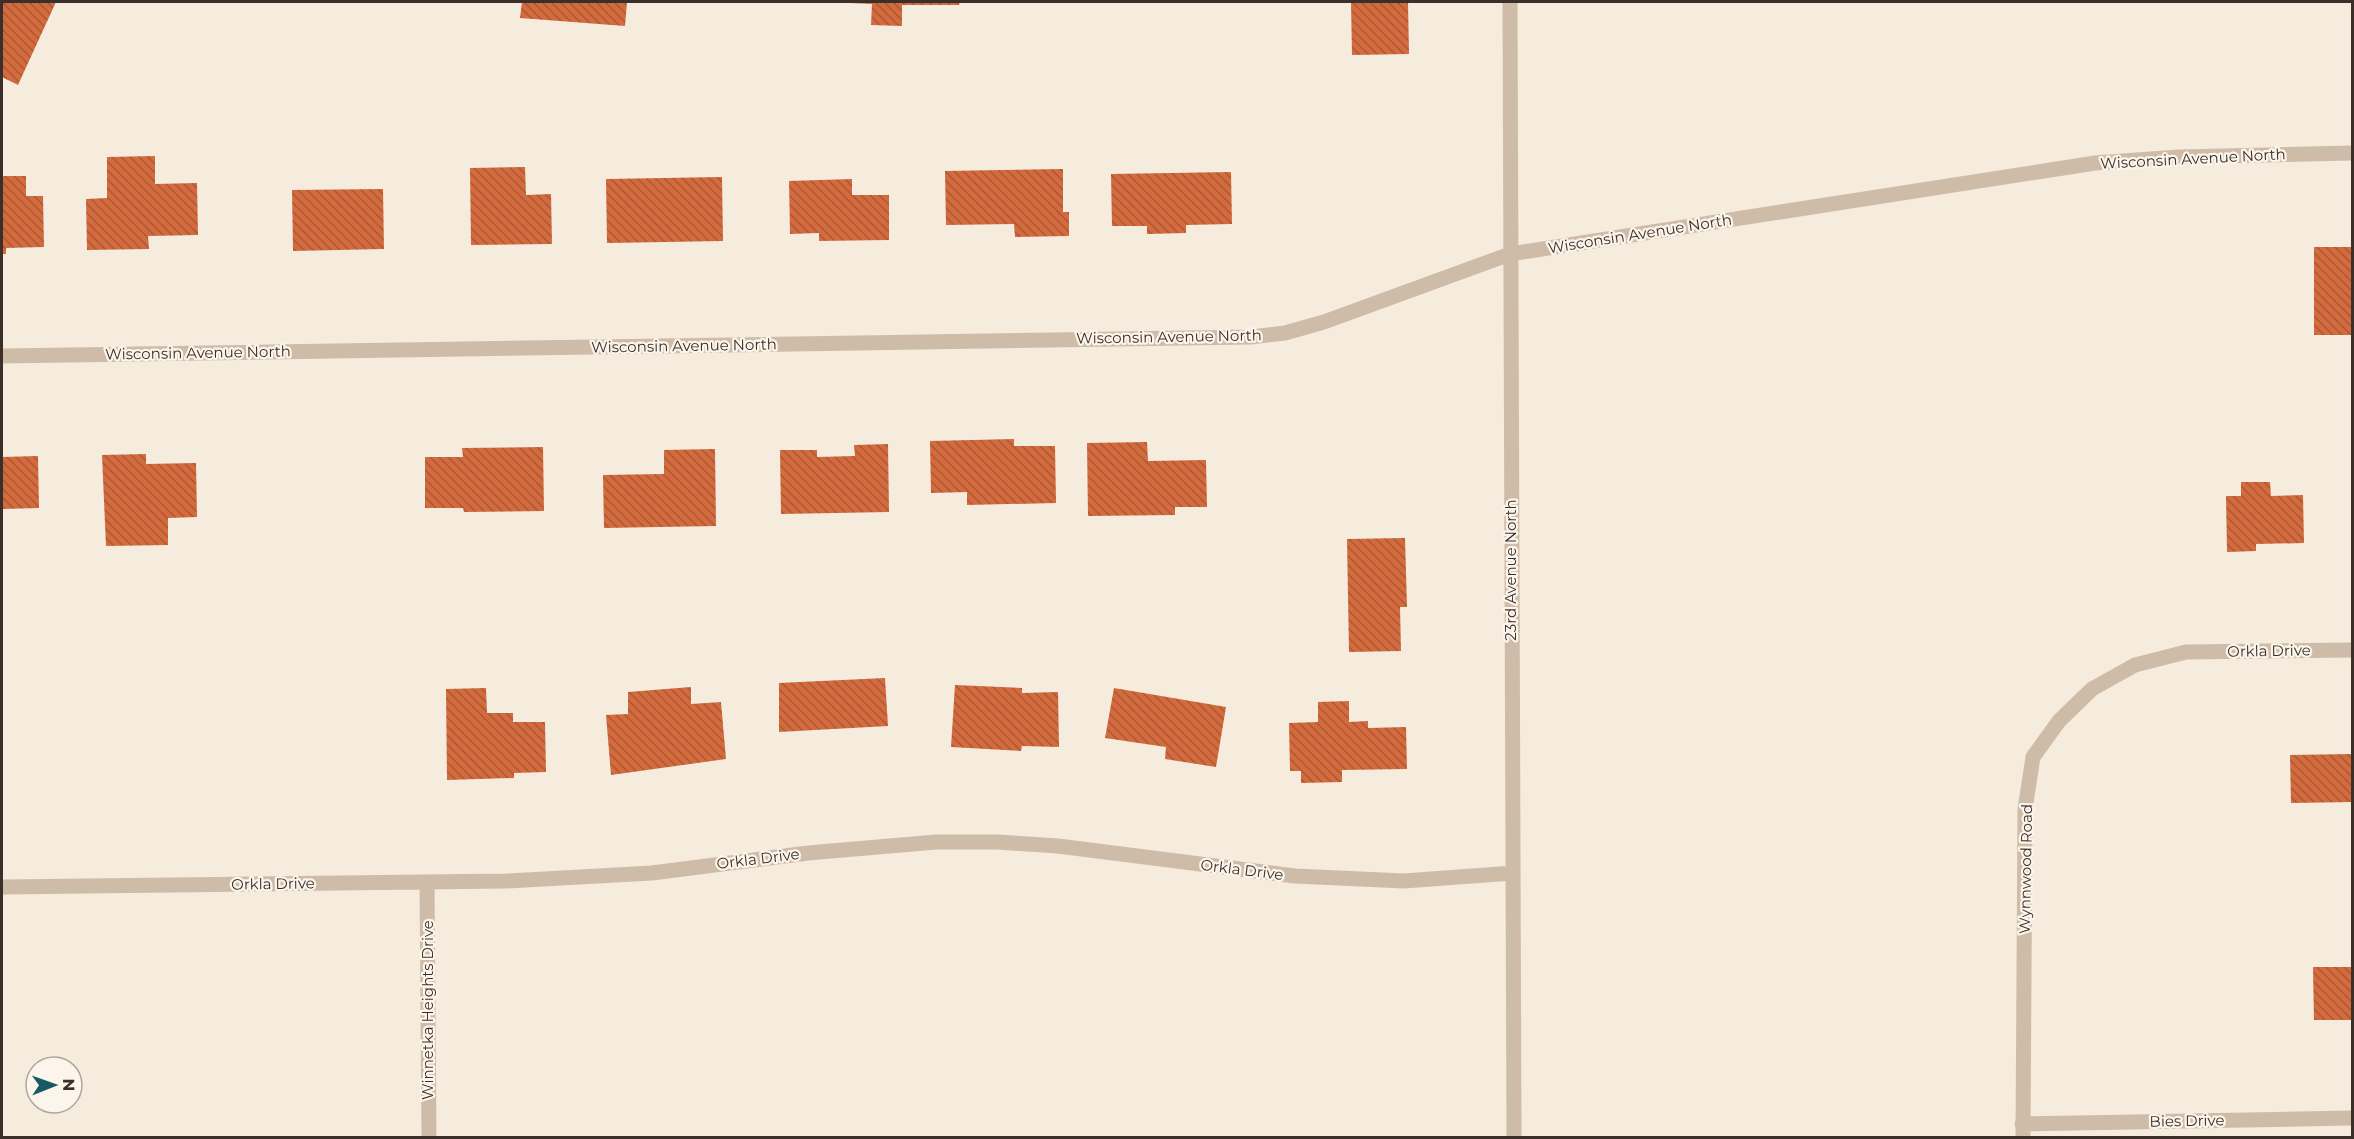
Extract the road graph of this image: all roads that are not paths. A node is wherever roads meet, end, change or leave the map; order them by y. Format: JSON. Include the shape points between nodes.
{"nodes":[{"id":1,"x":1510,"y":2,"type":"edge"},
{"id":2,"x":2352,"y":153,"type":"edge"},
{"id":3,"x":1510,"y":254,"type":"junction"},
{"id":4,"x":2,"y":356,"type":"edge"},
{"id":5,"x":2352,"y":650,"type":"edge"},
{"id":6,"x":2186,"y":652,"type":"joint"},
{"id":7,"x":1513,"y":873,"type":"junction"},
{"id":8,"x":427,"y":882,"type":"junction"},
{"id":9,"x":2,"y":887,"type":"edge"},
{"id":10,"x":2352,"y":1118,"type":"edge"},
{"id":11,"x":2023,"y":1131,"type":"edge"},
{"id":12,"x":429,"y":1137,"type":"edge"},
{"id":13,"x":1514,"y":1137,"type":"edge"}],
"edges":[{"from":1,"to":3,"type":"street","name":"23rd Avenue North"},
{"from":2,"to":3,"type":"street","name":"Wisconsin Avenue North","via":[[2095,163]]},
{"from":3,"to":4,"type":"street","name":"Wisconsin Avenue North","via":[[1324,322],[1251,337]]},
{"from":3,"to":7,"type":"street","name":"23rd Avenue North"},
{"from":5,"to":6,"type":"street","name":"Orkla Drive"},
{"from":6,"to":11,"type":"street","name":"Wynnwood Road","via":[[2135,664],[2092,689],[2059,721],[2033,757],[2025,809]]},
{"from":7,"to":8,"type":"street","name":"Orkla Drive","via":[[1404,881],[1306,877],[1058,846],[936,842],[652,873]]},
{"from":7,"to":13,"type":"street","name":"23rd Avenue North"},
{"from":8,"to":9,"type":"street","name":"Orkla Drive"},
{"from":8,"to":12,"type":"street","name":"Winnetka Heights Drive"},
{"from":10,"to":11,"type":"street","name":"Bies Drive"}]}
